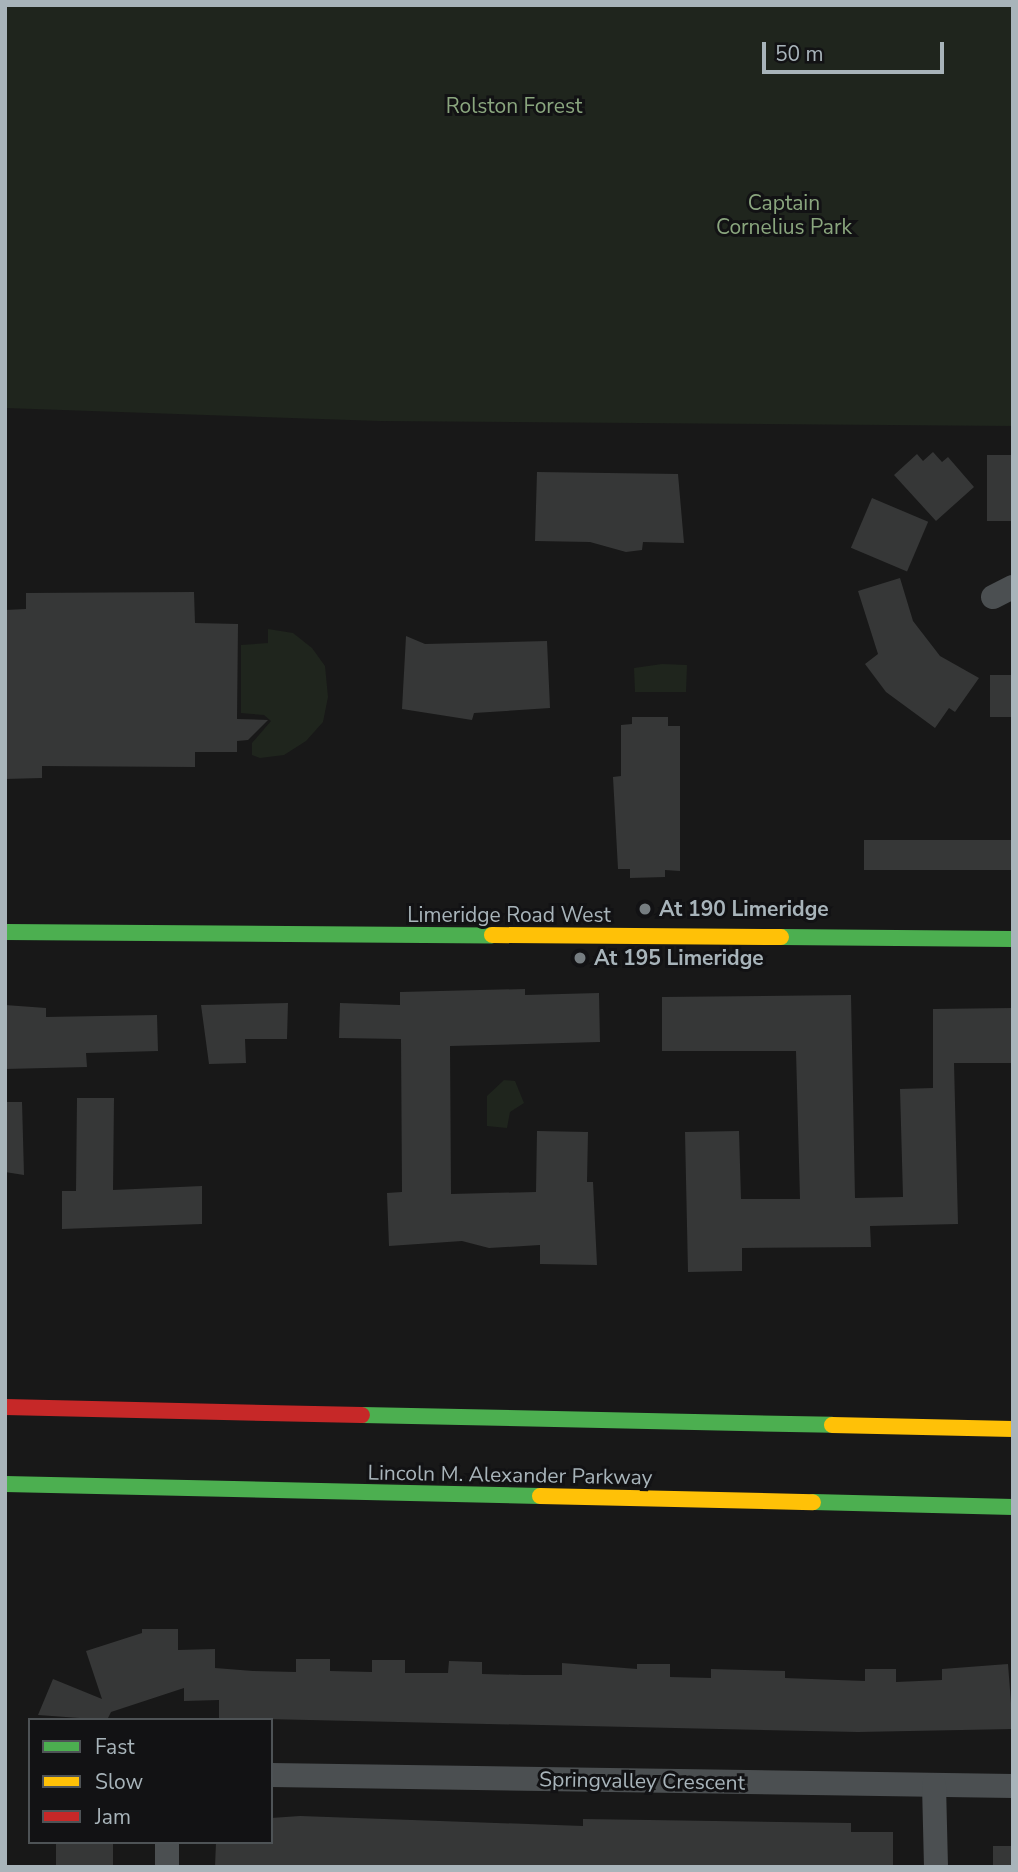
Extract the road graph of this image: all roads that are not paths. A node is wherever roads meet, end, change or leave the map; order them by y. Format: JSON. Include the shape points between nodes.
{"nodes":[{"id":1,"x":5,"y":932,"type":"edge"},
{"id":2,"x":1013,"y":939,"type":"edge"},
{"id":3,"x":5,"y":1407,"type":"edge"},
{"id":4,"x":1013,"y":1429,"type":"edge"},
{"id":5,"x":5,"y":1484,"type":"edge"},
{"id":6,"x":1013,"y":1507,"type":"edge"},
{"id":7,"x":273,"y":1775,"type":"edge"},
{"id":8,"x":934,"y":1785,"type":"junction"},
{"id":9,"x":1013,"y":1786,"type":"edge"},
{"id":10,"x":167,"y":1844,"type":"edge"},
{"id":11,"x":167,"y":1867,"type":"edge"},
{"id":12,"x":936,"y":1867,"type":"edge"}],
"edges":[{"from":1,"to":2,"type":"main road","name":"Limeridge Road West"},
{"from":3,"to":4,"type":"main road"},
{"from":5,"to":6,"type":"main road","name":"Lincoln M. Alexander Parkway"},
{"from":7,"to":8,"type":"street","name":"Springvalley Crescent"},
{"from":8,"to":9,"type":"street","name":"Springvalley Crescent"},
{"from":8,"to":12,"type":"street"},
{"from":10,"to":11,"type":"street"}]}
